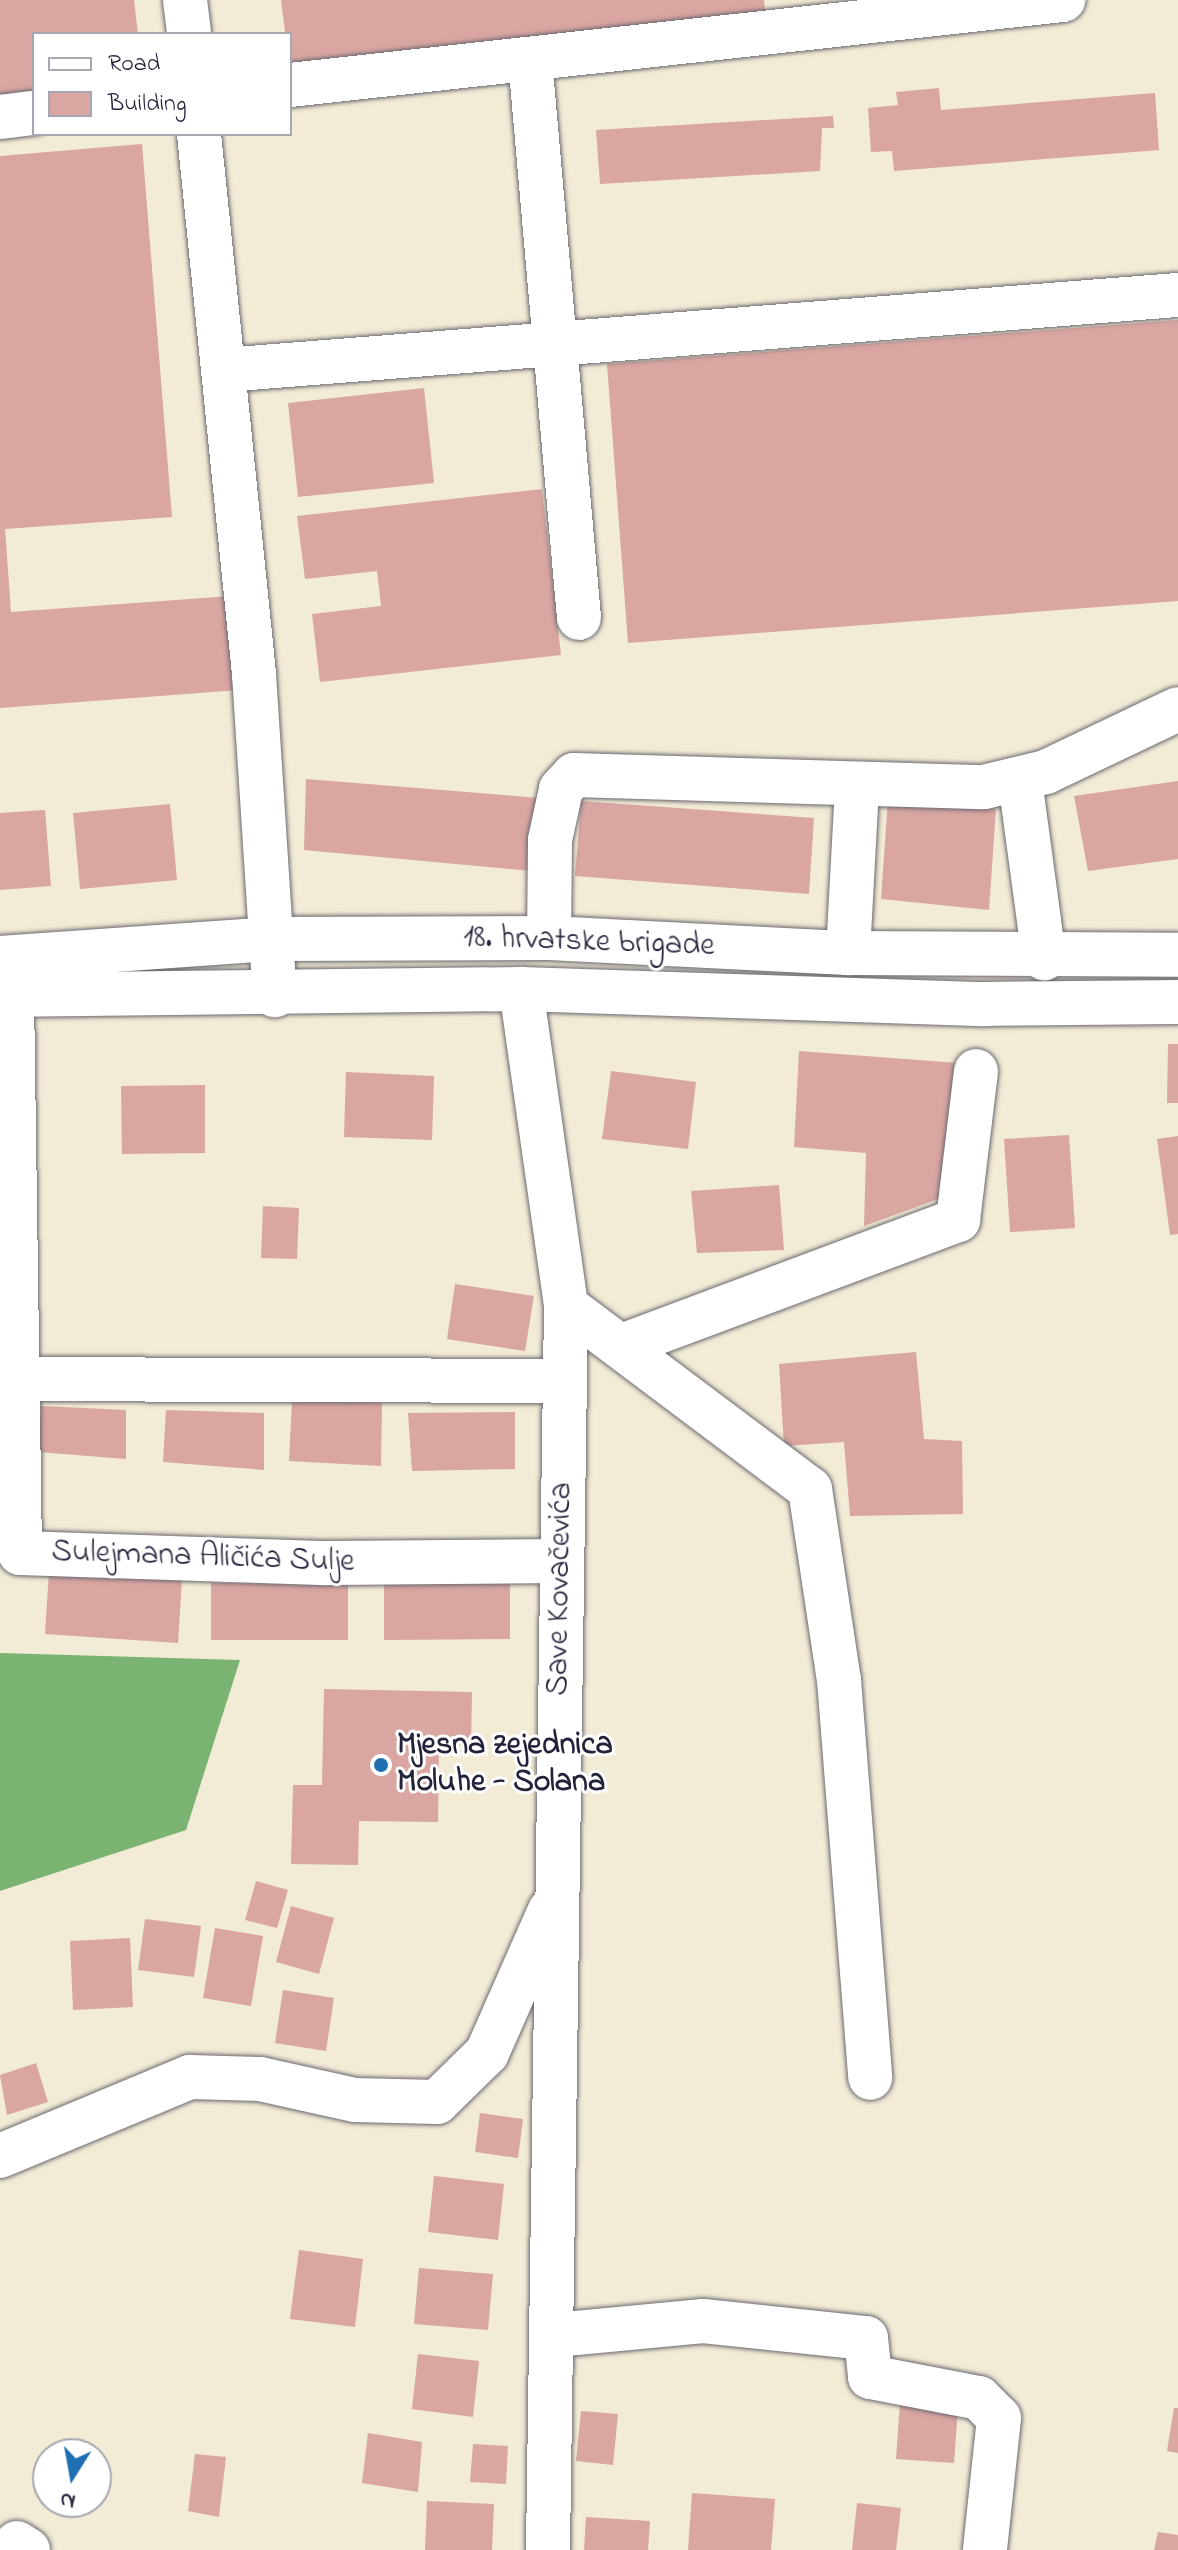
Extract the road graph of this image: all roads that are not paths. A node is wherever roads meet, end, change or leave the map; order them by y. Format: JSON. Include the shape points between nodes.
{"nodes":[{"id":1,"x":185,"y":0,"type":"edge"},
{"id":2,"x":1039,"y":1,"type":"edge"},
{"id":3,"x":189,"y":32,"type":"edge"},
{"id":4,"x":530,"y":59,"type":"junction"},
{"id":5,"x":292,"y":85,"type":"edge"},
{"id":6,"x":32,"y":113,"type":"edge"},
{"id":7,"x":0,"y":117,"type":"edge"},
{"id":8,"x":199,"y":136,"type":"edge"},
{"id":9,"x":1178,"y":295,"type":"edge"},
{"id":10,"x":554,"y":340,"type":"junction"},
{"id":11,"x":224,"y":370,"type":"junction"},
{"id":12,"x":579,"y":618,"type":"dead end"},
{"id":13,"x":1178,"y":709,"type":"edge"},
{"id":14,"x":1020,"y":780,"type":"junction"},
{"id":15,"x":857,"y":788,"type":"junction"},
{"id":16,"x":549,"y":938,"type":"junction"},
{"id":17,"x":273,"y":939,"type":"junction"},
{"id":18,"x":848,"y":953,"type":"junction"},
{"id":19,"x":1178,"y":955,"type":"edge"},
{"id":20,"x":1044,"y":958,"type":"junction"},
{"id":21,"x":4,"y":982,"type":"edge"},
{"id":22,"x":521,"y":989,"type":"junction"},
{"id":23,"x":275,"y":995,"type":"junction"},
{"id":24,"x":1178,"y":1002,"type":"edge"},
{"id":25,"x":976,"y":1071,"type":"dead end"},
{"id":26,"x":566,"y":1306,"type":"junction"},
{"id":27,"x":624,"y":1345,"type":"junction"},
{"id":28,"x":11,"y":1378,"type":"edge"},
{"id":29,"x":564,"y":1381,"type":"junction"},
{"id":30,"x":562,"y":1561,"type":"junction"},
{"id":31,"x":558,"y":1892,"type":"junction"},
{"id":32,"x":870,"y":2078,"type":"dead end"},
{"id":33,"x":0,"y":2156,"type":"edge"},
{"id":34,"x":555,"y":2335,"type":"junction"},
{"id":35,"x":548,"y":2550,"type":"edge"},
{"id":36,"x":985,"y":2550,"type":"edge"}],
"edges":[{"from":1,"to":3,"type":"street"},
{"from":2,"to":4,"type":"street"},
{"from":4,"to":5,"type":"street"},
{"from":4,"to":10,"type":"street"},
{"from":6,"to":7,"type":"street"},
{"from":8,"to":11,"type":"street"},
{"from":9,"to":10,"type":"street"},
{"from":10,"to":11,"type":"street"},
{"from":10,"to":12,"type":"street"},
{"from":11,"to":17,"type":"street"},
{"from":13,"to":14,"type":"street"},
{"from":14,"to":15,"type":"street","via":[[948,790]]},
{"from":14,"to":20,"type":"street"},
{"from":15,"to":16,"type":"street","via":[[574,775],[561,789],[550,840]]},
{"from":15,"to":18,"type":"street"},
{"from":16,"to":17,"type":"street","name":"18. hrvatske brigade"},
{"from":16,"to":18,"type":"street","name":"18. hrvatske brigade"},
{"from":17,"to":21,"type":"street","name":"18. hrvatske brigade"},
{"from":17,"to":23,"type":"street"},
{"from":18,"to":20,"type":"street","name":"18. hrvatske brigade"},
{"from":19,"to":20,"type":"street","name":"18. hrvatske brigade"},
{"from":21,"to":23,"type":"street","name":"18. hrvatske brigade"},
{"from":21,"to":28,"type":"street"},
{"from":22,"to":23,"type":"street","name":"18. hrvatske brigade"},
{"from":22,"to":24,"type":"street","name":"18. hrvatske brigade","via":[[984,1004]]},
{"from":22,"to":26,"type":"street","name":"Save Kovačevića"},
{"from":25,"to":27,"type":"street","via":[[958,1220]]},
{"from":26,"to":27,"type":"street"},
{"from":26,"to":29,"type":"street","name":"Save Kovačevića"},
{"from":27,"to":32,"type":"street","via":[[810,1489],[839,1680]]},
{"from":28,"to":29,"type":"street"},
{"from":28,"to":30,"type":"street","name":"Sulejmana Aličića Sulje","via":[[20,1553],[328,1563]]},
{"from":29,"to":30,"type":"street","name":"Save Kovačevića"},
{"from":30,"to":31,"type":"street","name":"Save Kovačevića"},
{"from":31,"to":33,"type":"street","via":[[487,2053],[437,2102],[355,2100],[260,2079],[190,2077]]},
{"from":31,"to":34,"type":"street","name":"Save Kovačevića"},
{"from":34,"to":35,"type":"street","name":"Save Kovačevića"},
{"from":34,"to":36,"type":"street","via":[[703,2321],[866,2338],[870,2377],[979,2398],[999,2418]]}]}
